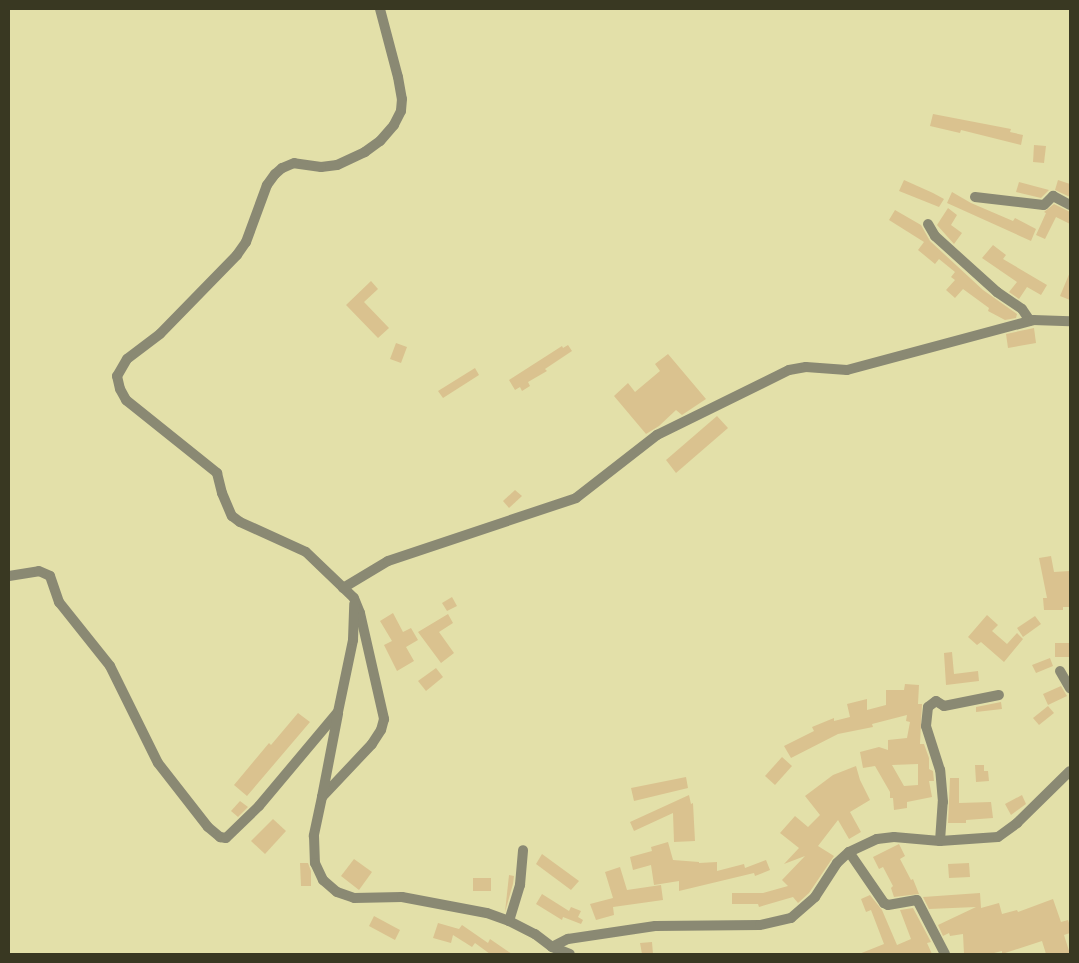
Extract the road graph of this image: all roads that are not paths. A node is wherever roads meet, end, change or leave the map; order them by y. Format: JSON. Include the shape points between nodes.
{"nodes":[{"id":1,"x":380,"y":9,"type":"edge"},
{"id":2,"x":975,"y":197,"type":"dead end"},
{"id":3,"x":1070,"y":205,"type":"edge"},
{"id":4,"x":928,"y":224,"type":"dead end"},
{"id":5,"x":1030,"y":322,"type":"junction"},
{"id":6,"x":1070,"y":322,"type":"edge"},
{"id":7,"x":9,"y":576,"type":"edge"},
{"id":8,"x":343,"y":588,"type":"junction"},
{"id":9,"x":354,"y":598,"type":"junction"},
{"id":10,"x":1060,"y":671,"type":"dead end"},
{"id":11,"x":1070,"y":688,"type":"edge"},
{"id":12,"x":999,"y":695,"type":"dead end"},
{"id":13,"x":338,"y":712,"type":"junction"},
{"id":14,"x":1070,"y":771,"type":"edge"},
{"id":15,"x":322,"y":796,"type":"junction"},
{"id":16,"x":940,"y":841,"type":"junction"},
{"id":17,"x":523,"y":850,"type":"dead end"},
{"id":18,"x":849,"y":852,"type":"junction"},
{"id":19,"x":509,"y":921,"type":"junction"},
{"id":20,"x":552,"y":947,"type":"junction"},
{"id":21,"x":570,"y":954,"type":"edge"},
{"id":22,"x":945,"y":954,"type":"edge"}],
"edges":[{"from":1,"to":8,"type":"street","via":[[402,99],[401,111],[394,125],[380,142],[337,165],[321,167],[294,163],[275,174],[267,185],[246,242],[237,255],[160,334],[127,359],[117,376],[126,400],[217,473],[232,516],[306,552]]},
{"from":2,"to":3,"type":"street","via":[[1044,204],[1052,196]]},
{"from":4,"to":5,"type":"street","via":[[935,236],[997,292],[1022,309]]},
{"from":5,"to":6,"type":"street"},
{"from":5,"to":8,"type":"street","via":[[847,370],[806,367],[789,370],[657,435],[576,498],[388,561]]},
{"from":7,"to":13,"type":"street","via":[[39,571],[50,576],[59,602],[110,666],[158,763],[208,827],[220,837],[232,834],[259,806]]},
{"from":8,"to":9,"type":"street"},
{"from":9,"to":13,"type":"street","via":[[353,640]]},
{"from":9,"to":15,"type":"street","via":[[384,719],[372,744]]},
{"from":10,"to":11,"type":"street"},
{"from":12,"to":16,"type":"street","via":[[944,706],[936,701],[928,707],[926,726],[940,770],[943,802]]},
{"from":13,"to":15,"type":"street"},
{"from":14,"to":16,"type":"street","via":[[1017,823],[998,837]]},
{"from":15,"to":19,"type":"street","via":[[314,836],[315,863],[324,880],[337,892],[354,898],[402,897],[450,905]]},
{"from":16,"to":18,"type":"street","via":[[894,837],[877,839]]},
{"from":17,"to":19,"type":"street","via":[[520,885]]},
{"from":18,"to":20,"type":"street","via":[[837,863],[815,897],[791,918],[760,925],[655,926],[568,938]]},
{"from":18,"to":22,"type":"street","via":[[884,903],[917,900]]},
{"from":19,"to":20,"type":"street"},
{"from":20,"to":21,"type":"street"}]}
